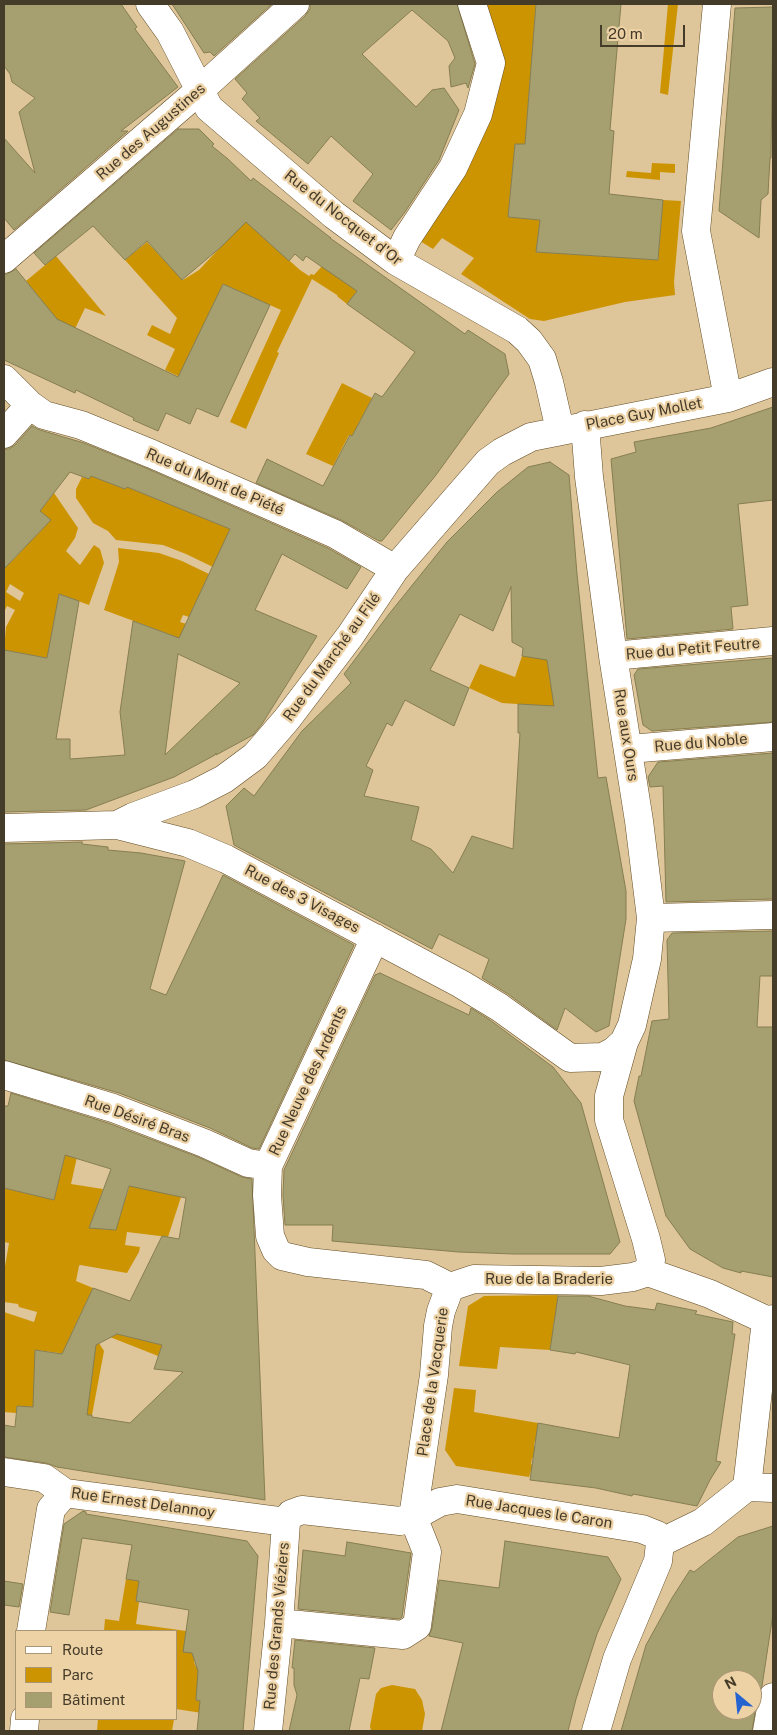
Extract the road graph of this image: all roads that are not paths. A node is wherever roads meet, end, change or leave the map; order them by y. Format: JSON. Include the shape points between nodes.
{"nodes":[{"id":1,"x":150,"y":4,"type":"edge"},
{"id":2,"x":296,"y":4,"type":"edge"},
{"id":3,"x":472,"y":4,"type":"edge"},
{"id":4,"x":717,"y":4,"type":"edge"},
{"id":5,"x":201,"y":89,"type":"junction"},
{"id":6,"x":4,"y":259,"type":"edge"},
{"id":7,"x":396,"y":261,"type":"junction"},
{"id":8,"x":4,"y":379,"type":"edge"},
{"id":9,"x":773,"y":382,"type":"edge"},
{"id":10,"x":728,"y":398,"type":"junction"},
{"id":11,"x":30,"y":405,"type":"junction"},
{"id":12,"x":572,"y":428,"type":"junction"},
{"id":13,"x":4,"y":434,"type":"edge"},
{"id":14,"x":514,"y":444,"type":"joint"},
{"id":15,"x":395,"y":569,"type":"junction"},
{"id":16,"x":773,"y":641,"type":"edge"},
{"id":17,"x":613,"y":656,"type":"junction"},
{"id":18,"x":773,"y":737,"type":"edge"},
{"id":19,"x":629,"y":749,"type":"junction"},
{"id":20,"x":195,"y":794,"type":"junction"},
{"id":21,"x":117,"y":825,"type":"junction"},
{"id":22,"x":4,"y":828,"type":"edge"},
{"id":23,"x":188,"y":843,"type":"junction"},
{"id":24,"x":773,"y":914,"type":"edge"},
{"id":25,"x":651,"y":918,"type":"junction"},
{"id":26,"x":375,"y":938,"type":"junction"},
{"id":27,"x":624,"y":1042,"type":"junction"},
{"id":28,"x":4,"y":1075,"type":"edge"},
{"id":29,"x":268,"y":1166,"type":"junction"},
{"id":30,"x":282,"y":1256,"type":"joint"},
{"id":31,"x":648,"y":1272,"type":"junction"},
{"id":32,"x":450,"y":1287,"type":"junction"},
{"id":33,"x":770,"y":1320,"type":"edge"},
{"id":34,"x":4,"y":1472,"type":"edge"},
{"id":35,"x":760,"y":1487,"type":"edge"},
{"id":36,"x":65,"y":1493,"type":"junction"},
{"id":37,"x":413,"y":1517,"type":"junction"},
{"id":38,"x":286,"y":1522,"type":"junction"},
{"id":39,"x":660,"y":1543,"type":"junction"},
{"id":40,"x":279,"y":1623,"type":"junction"},
{"id":41,"x":31,"y":1630,"type":"edge"},
{"id":42,"x":773,"y":1697,"type":"edge"},
{"id":43,"x":268,"y":1731,"type":"edge"},
{"id":44,"x":596,"y":1731,"type":"edge"},
{"id":45,"x":767,"y":1731,"type":"edge"}],
"edges":[{"from":1,"to":5,"type":"street","name":"Rue du Nocquet d'Or","via":[[170,32]]},
{"from":2,"to":5,"type":"street","name":"Rue des Augustines"},
{"from":3,"to":7,"type":"street","via":[[491,63],[478,114],[453,168],[407,238]]},
{"from":4,"to":10,"type":"street","via":[[696,231]]},
{"from":5,"to":6,"type":"street","name":"Rue des Augustines"},
{"from":5,"to":7,"type":"street","name":"Rue du Nocquet d'Or","via":[[209,108],[334,215]]},
{"from":7,"to":12,"type":"street","name":"Rue du Nocquet d'Or","via":[[517,330],[529,341],[542,359],[549,382]]},
{"from":8,"to":11,"type":"street","name":"Rue du Mont de Piété"},
{"from":9,"to":10,"type":"street","name":"Place Guy Mollet"},
{"from":10,"to":12,"type":"street","name":"Place Guy Mollet"},
{"from":11,"to":13,"type":"street"},
{"from":11,"to":15,"type":"street","name":"Rue du Mont de Piété","via":[[44,415],[81,425],[335,534]]},
{"from":12,"to":14,"type":"street","name":"Place Guy Mollet"},
{"from":12,"to":17,"type":"street","name":"Rue aux Ours","via":[[590,477]]},
{"from":14,"to":15,"type":"street","name":"Rue du Marché au Filé","via":[[488,462]]},
{"from":15,"to":20,"type":"street","name":"Rue du Marché au Filé","via":[[350,636],[255,756]]},
{"from":16,"to":17,"type":"street","name":"Rue du Petit Feutre"},
{"from":17,"to":19,"type":"street","name":"Rue aux Ours"},
{"from":18,"to":19,"type":"street","name":"Rue du Noble"},
{"from":19,"to":25,"type":"street","name":"Rue aux Ours"},
{"from":20,"to":21,"type":"street","name":"Rue du Marché au Filé"},
{"from":20,"to":23,"type":"street","via":[[184,812],[180,827]]},
{"from":21,"to":22,"type":"street","name":"Rue des 3 Visages"},
{"from":21,"to":23,"type":"street","name":"Rue des 3 Visages"},
{"from":23,"to":26,"type":"street","name":"Rue des 3 Visages","via":[[226,859]]},
{"from":24,"to":25,"type":"street"},
{"from":25,"to":27,"type":"street","name":"Rue aux Ours","via":[[647,959],[632,1024]]},
{"from":26,"to":27,"type":"street","name":"Rue des 3 Visages","via":[[499,1007],[570,1058],[603,1057]]},
{"from":26,"to":29,"type":"street","name":"Rue Neuve des Ardents"},
{"from":27,"to":31,"type":"street","name":"Rue aux Ours","via":[[609,1096],[609,1120],[646,1239],[651,1260]]},
{"from":28,"to":29,"type":"street","name":"Rue Désiré Bras","via":[[113,1108],[248,1163]]},
{"from":29,"to":30,"type":"street","name":"Rue Neuve des Ardents","via":[[270,1236]]},
{"from":30,"to":32,"type":"street","name":"Place de la Vacquerie","via":[[308,1262],[426,1275]]},
{"from":31,"to":32,"type":"street","name":"Rue de la Braderie","via":[[601,1281],[474,1279]]},
{"from":31,"to":33,"type":"street"},
{"from":32,"to":37,"type":"street","name":"Place de la Vacquerie","via":[[438,1326],[434,1376]]},
{"from":33,"to":35,"type":"street"},
{"from":34,"to":36,"type":"street","name":"Rue Ernest Delannoy","via":[[44,1478]]},
{"from":35,"to":39,"type":"street","via":[[703,1522]]},
{"from":36,"to":38,"type":"street","name":"Rue Ernest Delannoy"},
{"from":36,"to":41,"type":"street","via":[[51,1509]]},
{"from":37,"to":38,"type":"street","via":[[400,1521],[302,1510],[290,1514]]},
{"from":37,"to":39,"type":"street","name":"Rue Jacques le Caron","via":[[440,1502],[457,1499],[642,1529],[657,1535]]},
{"from":37,"to":40,"type":"street","via":[[427,1552],[418,1626],[403,1635]]},
{"from":38,"to":40,"type":"street","name":"Rue des Grands Viéziers"},
{"from":39,"to":44,"type":"street","via":[[658,1561],[617,1659]]},
{"from":40,"to":43,"type":"street","name":"Rue des Grands Viéziers"},
{"from":42,"to":45,"type":"street"}]}
